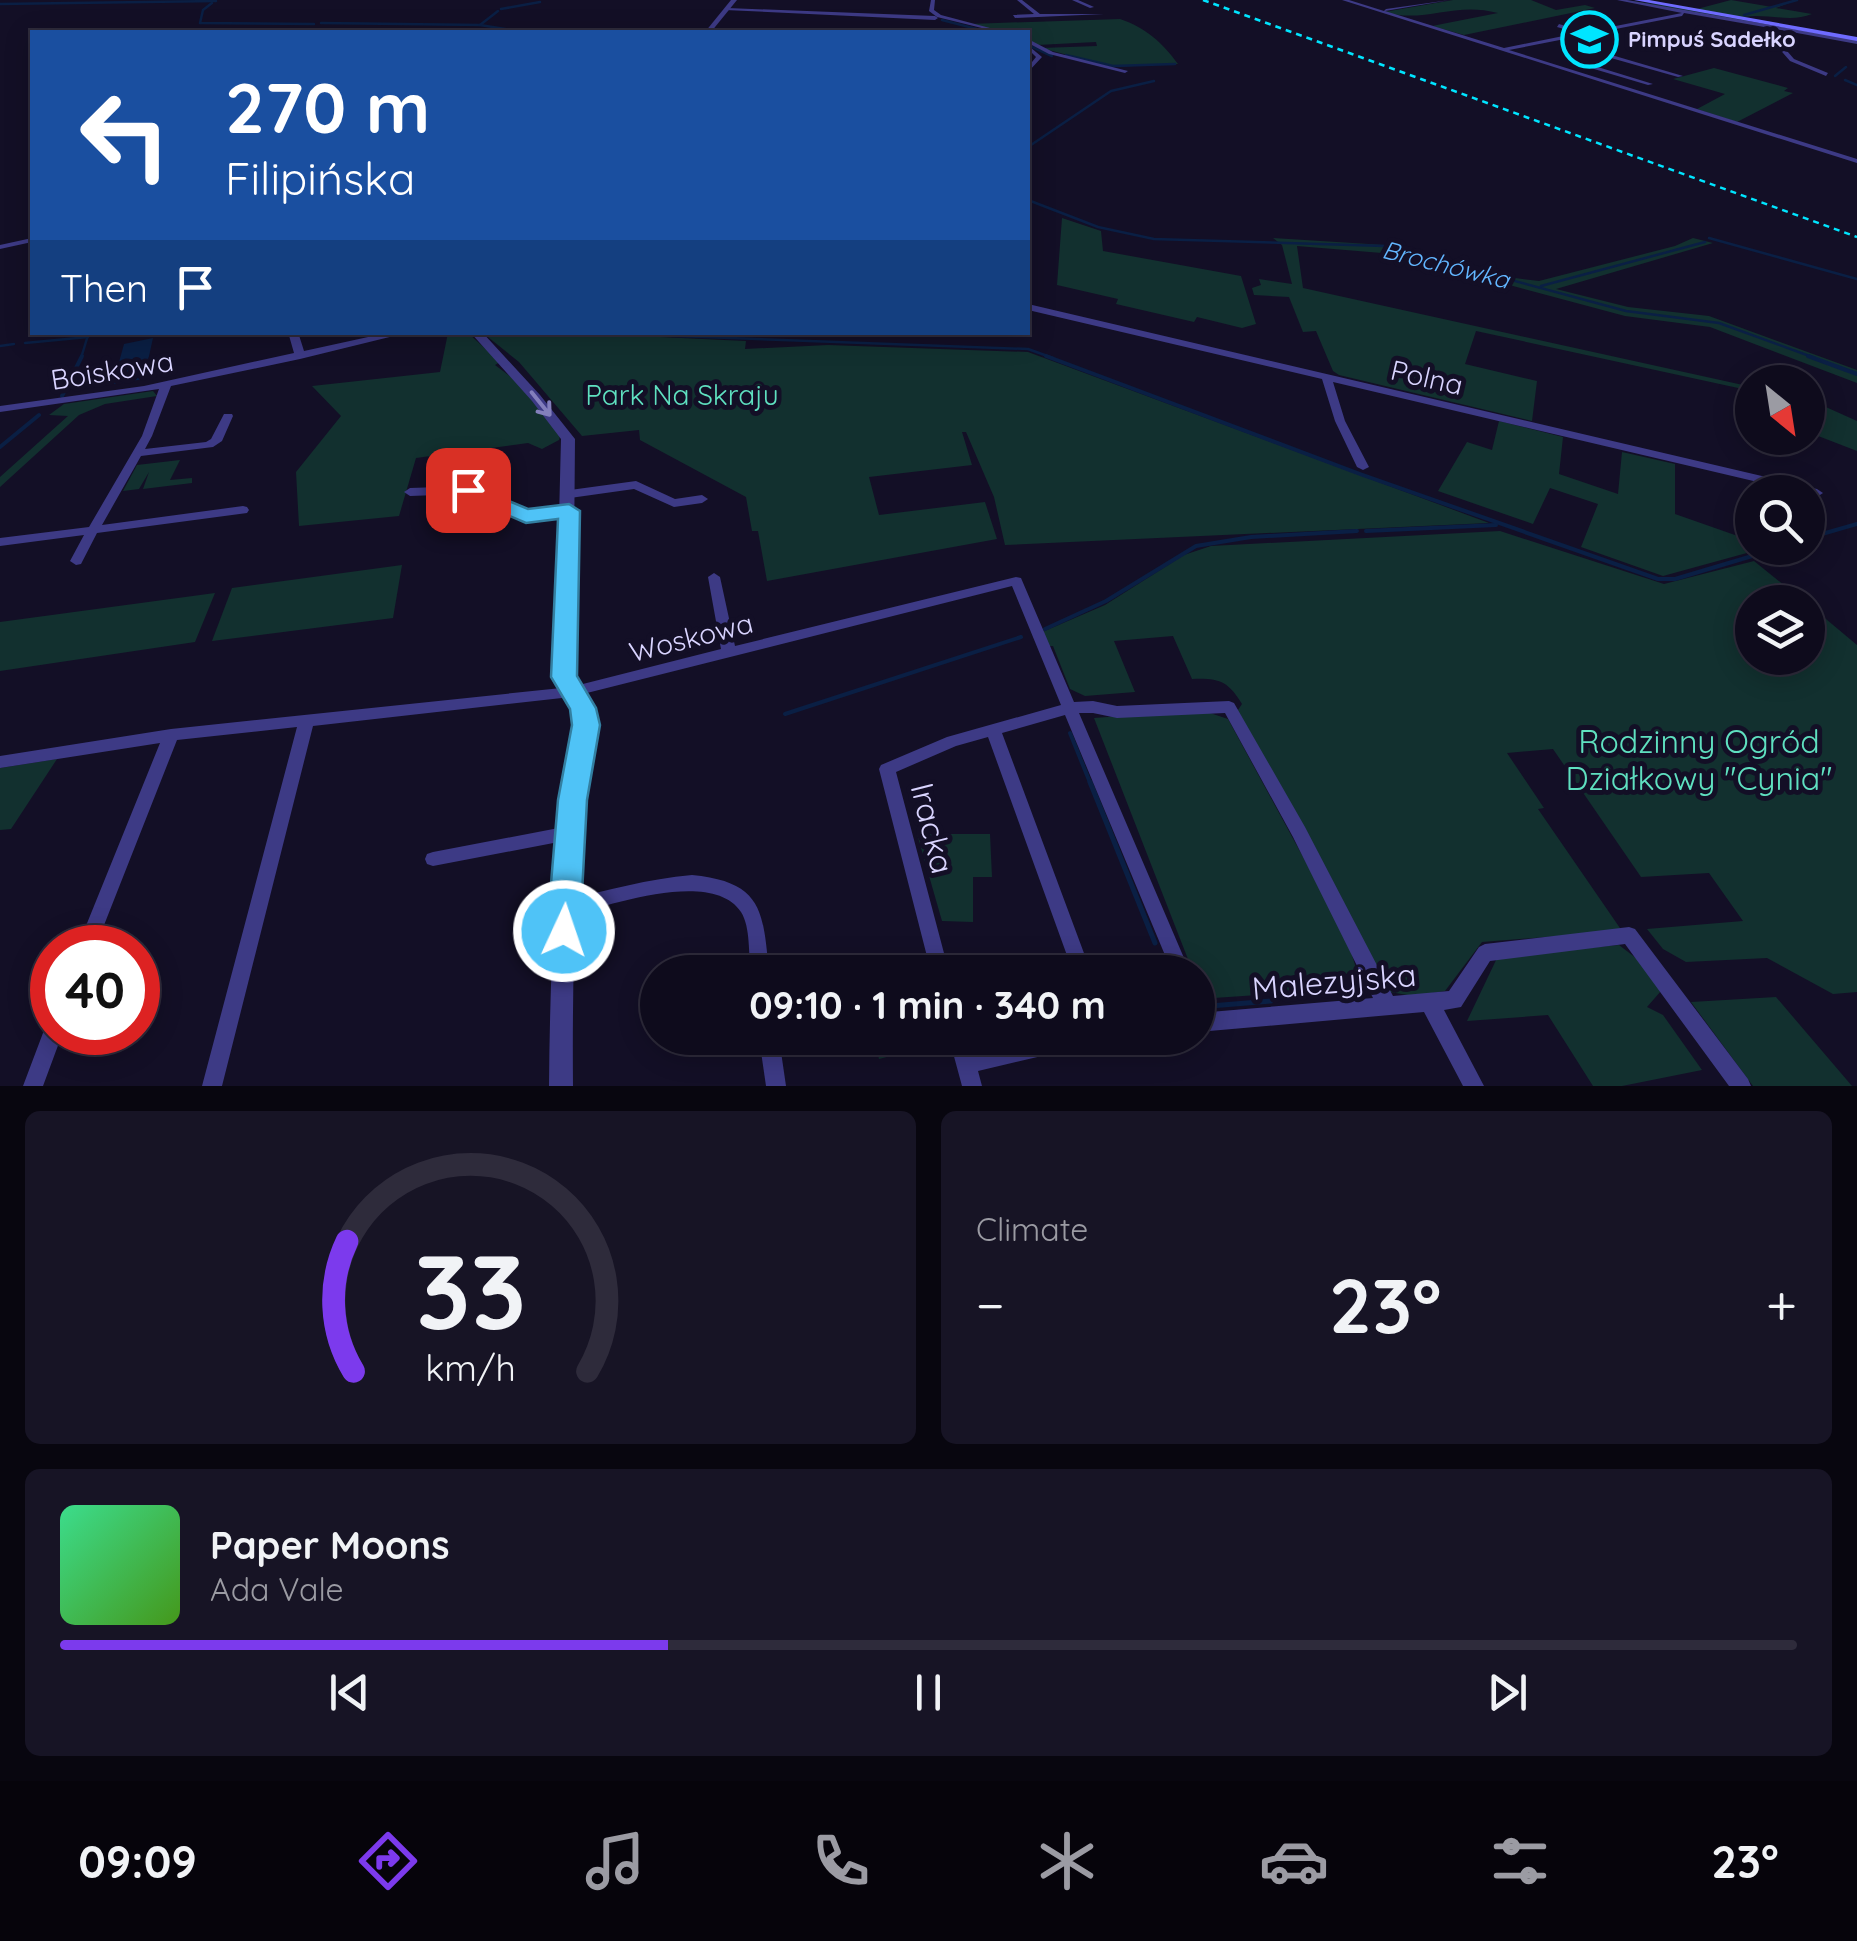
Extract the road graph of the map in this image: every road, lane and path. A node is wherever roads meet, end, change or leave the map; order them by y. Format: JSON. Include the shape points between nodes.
{"nodes":[{"id":1,"x":734,"y":0,"type":"edge"},
{"id":2,"x":933,"y":0,"type":"edge"},
{"id":3,"x":1019,"y":0,"type":"edge"},
{"id":4,"x":1074,"y":0,"type":"edge"},
{"id":5,"x":1344,"y":0,"type":"edge"},
{"id":6,"x":1448,"y":0,"type":"edge"},
{"id":7,"x":1619,"y":0,"type":"edge"},
{"id":8,"x":1637,"y":0,"type":"edge"},
{"id":9,"x":1092,"y":7,"type":"dead end"},
{"id":10,"x":727,"y":9,"type":"junction"},
{"id":11,"x":1654,"y":9,"type":"dead end"},
{"id":12,"x":1384,"y":11,"type":"dead end"},
{"id":13,"x":1101,"y":14,"type":"dead end"},
{"id":14,"x":1682,"y":14,"type":"junction"},
{"id":15,"x":1038,"y":15,"type":"junction"},
{"id":16,"x":1015,"y":16,"type":"dead end"},
{"id":17,"x":940,"y":18,"type":"junction"},
{"id":18,"x":1559,"y":26,"type":"dead end"},
{"id":19,"x":1771,"y":29,"type":"junction"},
{"id":20,"x":710,"y":30,"type":"edge"},
{"id":21,"x":930,"y":30,"type":"edge"},
{"id":22,"x":993,"y":30,"type":"edge"},
{"id":23,"x":1585,"y":34,"type":"junction"},
{"id":24,"x":1857,"y":40,"type":"edge"},
{"id":25,"x":1030,"y":46,"type":"edge"},
{"id":26,"x":1030,"y":47,"type":"edge"},
{"id":27,"x":1504,"y":50,"type":"junction"},
{"id":28,"x":1613,"y":57,"type":"dead end"},
{"id":29,"x":1586,"y":65,"type":"dead end"},
{"id":30,"x":1030,"y":67,"type":"edge"},
{"id":31,"x":1125,"y":71,"type":"dead end"},
{"id":32,"x":1826,"y":74,"type":"dead end"},
{"id":33,"x":1650,"y":84,"type":"junction"},
{"id":34,"x":1626,"y":88,"type":"junction"},
{"id":35,"x":1857,"y":161,"type":"edge"},
{"id":36,"x":30,"y":240,"type":"edge"},
{"id":37,"x":0,"y":247,"type":"edge"},
{"id":38,"x":1030,"y":307,"type":"edge"},
{"id":39,"x":296,"y":335,"type":"edge"},
{"id":40,"x":392,"y":335,"type":"edge"},
{"id":41,"x":478,"y":335,"type":"edge"},
{"id":42,"x":305,"y":354,"type":"junction"},
{"id":43,"x":1328,"y":379,"type":"junction"},
{"id":44,"x":166,"y":385,"type":"junction"},
{"id":45,"x":0,"y":409,"type":"edge"},
{"id":46,"x":228,"y":416,"type":"dead end"},
{"id":47,"x":137,"y":453,"type":"junction"},
{"id":48,"x":1363,"y":467,"type":"dead end"},
{"id":49,"x":1740,"y":475,"type":"edge"},
{"id":50,"x":410,"y":492,"type":"dead end"},
{"id":51,"x":702,"y":499,"type":"dead end"},
{"id":52,"x":570,"y":502,"type":"junction"},
{"id":53,"x":243,"y":510,"type":"dead end"},
{"id":54,"x":93,"y":530,"type":"junction"},
{"id":55,"x":0,"y":542,"type":"edge"},
{"id":56,"x":76,"y":561,"type":"dead end"},
{"id":57,"x":714,"y":578,"type":"dead end"},
{"id":58,"x":728,"y":652,"type":"junction"},
{"id":59,"x":571,"y":692,"type":"junction"},
{"id":60,"x":1070,"y":708,"type":"junction"},
{"id":61,"x":306,"y":718,"type":"junction"},
{"id":62,"x":993,"y":729,"type":"junction"},
{"id":63,"x":171,"y":735,"type":"junction"},
{"id":64,"x":0,"y":762,"type":"edge"},
{"id":65,"x":569,"y":833,"type":"junction"},
{"id":66,"x":433,"y":858,"type":"dead end"},
{"id":67,"x":565,"y":909,"type":"junction"},
{"id":68,"x":95,"y":925,"type":"edge"},
{"id":69,"x":757,"y":955,"type":"edge"},
{"id":70,"x":936,"y":955,"type":"edge"},
{"id":71,"x":1076,"y":955,"type":"edge"},
{"id":72,"x":1175,"y":955,"type":"edge"},
{"id":73,"x":1429,"y":1002,"type":"junction"},
{"id":74,"x":1387,"y":1006,"type":"junction"},
{"id":75,"x":1215,"y":1021,"type":"edge"},
{"id":76,"x":44,"y":1055,"type":"edge"},
{"id":77,"x":771,"y":1055,"type":"edge"},
{"id":78,"x":964,"y":1055,"type":"edge"},
{"id":79,"x":1004,"y":1055,"type":"edge"},
{"id":80,"x":966,"y":1064,"type":"junction"},
{"id":81,"x":32,"y":1086,"type":"edge"},
{"id":82,"x":212,"y":1086,"type":"edge"},
{"id":83,"x":561,"y":1086,"type":"edge"},
{"id":84,"x":776,"y":1086,"type":"edge"},
{"id":85,"x":972,"y":1086,"type":"edge"},
{"id":86,"x":1474,"y":1086,"type":"edge"},
{"id":87,"x":1740,"y":1086,"type":"edge"}],
"edges":[{"from":1,"to":10,"type":"street"},
{"from":2,"to":17,"type":"street","via":[[931,11]]},
{"from":3,"to":15,"type":"street"},
{"from":4,"to":9,"type":"street"},
{"from":5,"to":27,"type":"street"},
{"from":6,"to":12,"type":"street"},
{"from":7,"to":19,"type":"street"},
{"from":8,"to":24,"type":"main road"},
{"from":10,"to":17,"type":"street"},
{"from":10,"to":20,"type":"street"},
{"from":11,"to":14,"type":"street"},
{"from":13,"to":15,"type":"street"},
{"from":14,"to":19,"type":"street"},
{"from":14,"to":23,"type":"street"},
{"from":15,"to":16,"type":"street"},
{"from":17,"to":21,"type":"street"},
{"from":17,"to":22,"type":"street"},
{"from":18,"to":23,"type":"street"},
{"from":19,"to":24,"type":"street"},
{"from":19,"to":32,"type":"street","via":[[1786,55]]},
{"from":23,"to":27,"type":"street"},
{"from":25,"to":31,"type":"street"},
{"from":26,"to":30,"type":"street","via":[[1038,56]]},
{"from":27,"to":34,"type":"street"},
{"from":28,"to":33,"type":"street","via":[[1680,76]]},
{"from":29,"to":33,"type":"street"},
{"from":33,"to":34,"type":"street"},
{"from":34,"to":35,"type":"street"},
{"from":36,"to":37,"type":"street"},
{"from":38,"to":43,"type":"street","name":"Polna"},
{"from":39,"to":42,"type":"street"},
{"from":40,"to":42,"type":"street","name":"Boiskowa"},
{"from":41,"to":52,"type":"street","one_way":true,"via":[[568,439]]},
{"from":42,"to":44,"type":"street","name":"Boiskowa"},
{"from":43,"to":48,"type":"street"},
{"from":43,"to":49,"type":"street","name":"Polna"},
{"from":44,"to":45,"type":"street","name":"Boiskowa"},
{"from":44,"to":47,"type":"street"},
{"from":46,"to":47,"type":"street","via":[[210,445]]},
{"from":47,"to":54,"type":"street"},
{"from":50,"to":52,"type":"street","via":[[468,490],[526,516]]},
{"from":51,"to":52,"type":"street","via":[[674,504],[636,485]]},
{"from":52,"to":59,"type":"street","via":[[564,677]]},
{"from":53,"to":54,"type":"street"},
{"from":54,"to":55,"type":"street"},
{"from":54,"to":56,"type":"street"},
{"from":57,"to":58,"type":"street"},
{"from":58,"to":59,"type":"street","name":"Woskowa"},
{"from":58,"to":60,"type":"street","name":"Woskowa","via":[[1016,580]]},
{"from":59,"to":61,"type":"street","name":"Woskowa"},
{"from":59,"to":65,"type":"street","via":[[586,725]]},
{"from":60,"to":62,"type":"street","name":"Iracka"},
{"from":60,"to":72,"type":"street"},
{"from":60,"to":74,"type":"street","name":"Iracka","via":[[1229,707]]},
{"from":61,"to":63,"type":"street","name":"Woskowa"},
{"from":61,"to":82,"type":"street"},
{"from":62,"to":70,"type":"street","name":"Iracka","via":[[887,770]]},
{"from":62,"to":71,"type":"street"},
{"from":63,"to":64,"type":"street","name":"Woskowa"},
{"from":63,"to":68,"type":"street"},
{"from":65,"to":66,"type":"street"},
{"from":65,"to":67,"type":"street"},
{"from":67,"to":69,"type":"street","via":[[690,880],[717,884],[750,910]]},
{"from":67,"to":83,"type":"street"},
{"from":73,"to":74,"type":"street","name":"Malezyjska"},
{"from":73,"to":86,"type":"street"},
{"from":73,"to":87,"type":"street","name":"Malezyjska","via":[[1454,1000],[1486,953],[1629,935]]},
{"from":74,"to":75,"type":"street","name":"Malezyjska"},
{"from":76,"to":81,"type":"street"},
{"from":77,"to":84,"type":"street"},
{"from":78,"to":80,"type":"street"},
{"from":79,"to":80,"type":"street"},
{"from":80,"to":85,"type":"street"}]}
